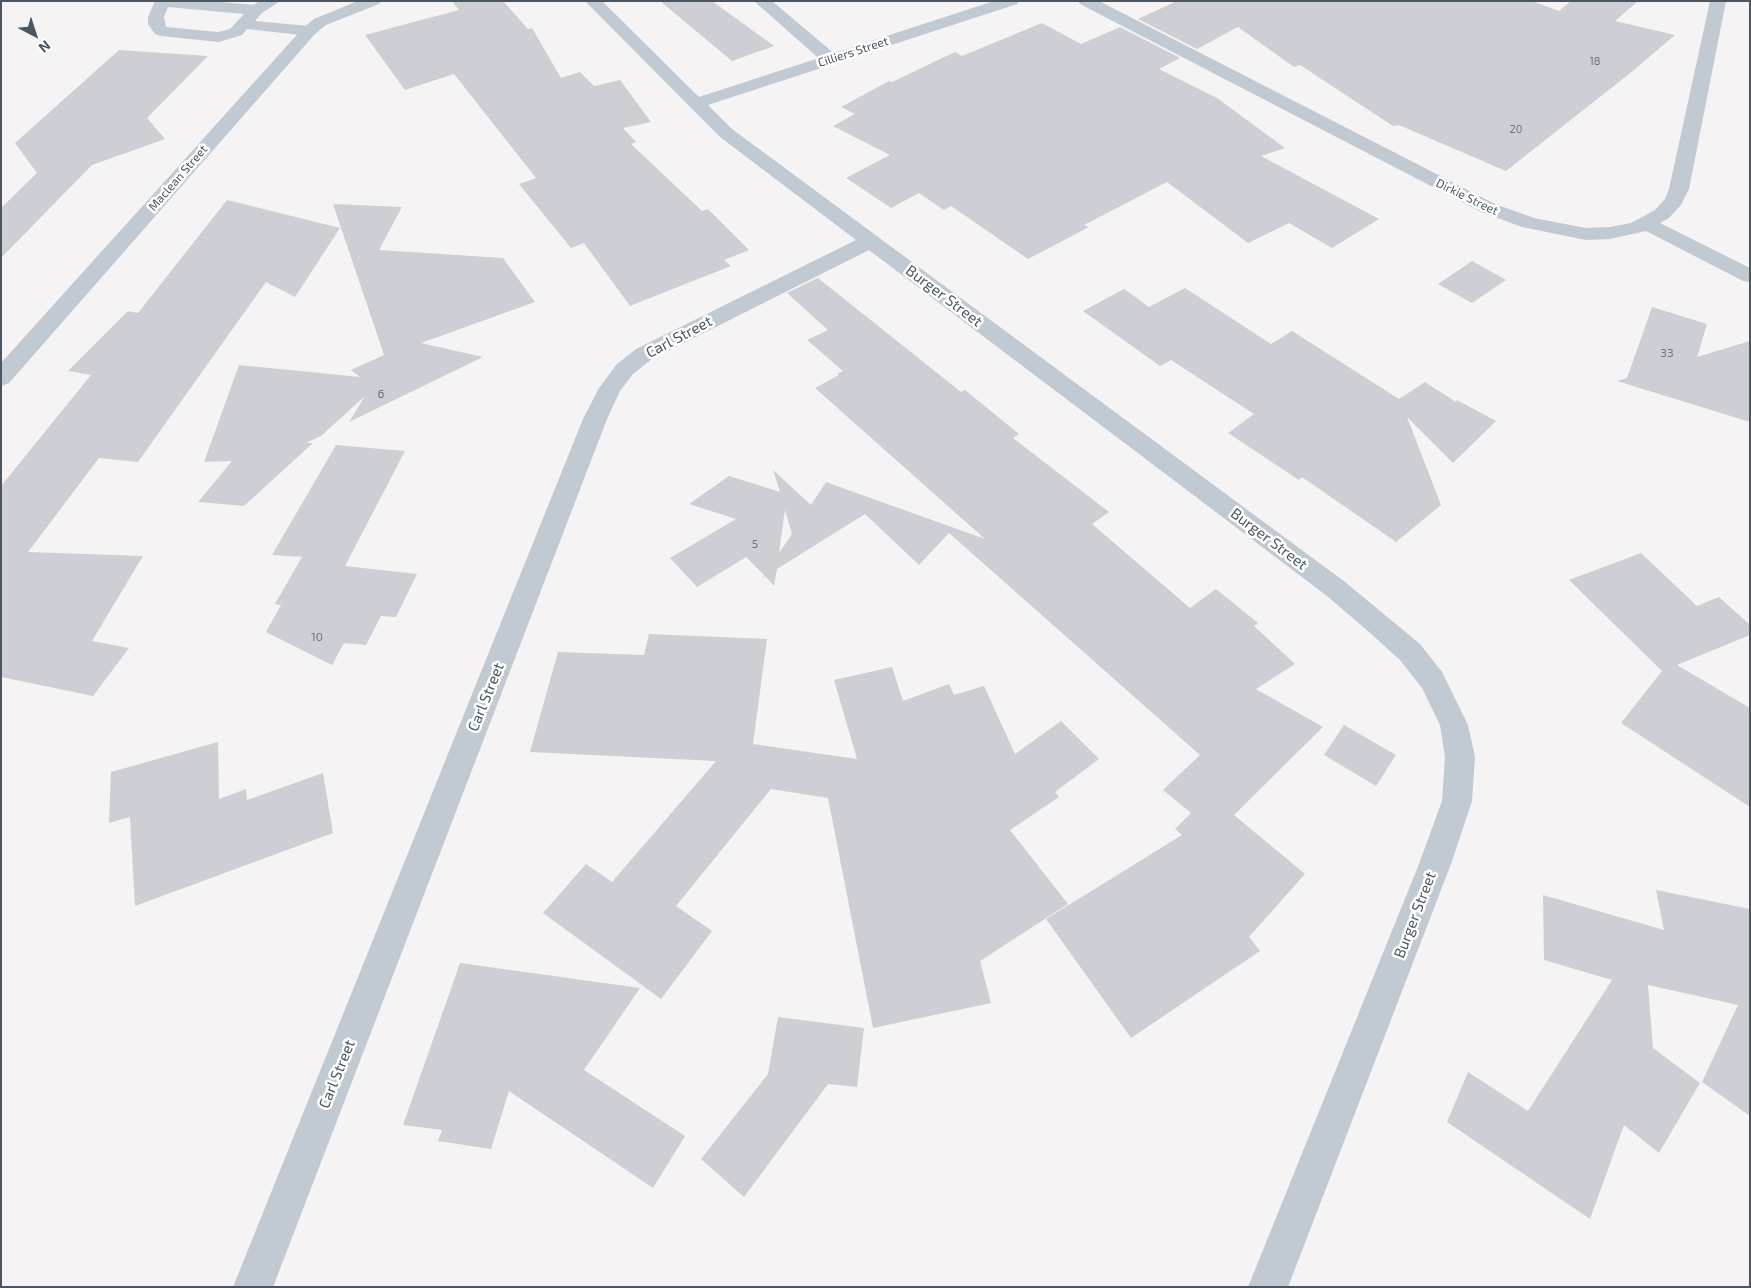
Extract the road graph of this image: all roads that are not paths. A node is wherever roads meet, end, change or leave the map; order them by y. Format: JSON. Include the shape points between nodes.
{"nodes":[{"id":1,"x":272,"y":1,"type":"edge"},
{"id":2,"x":373,"y":1,"type":"edge"},
{"id":3,"x":592,"y":1,"type":"edge"},
{"id":4,"x":762,"y":1,"type":"edge"},
{"id":5,"x":1011,"y":1,"type":"edge"},
{"id":6,"x":1086,"y":1,"type":"edge"},
{"id":7,"x":1718,"y":1,"type":"edge"},
{"id":8,"x":163,"y":2,"type":"edge"},
{"id":9,"x":256,"y":10,"type":"junction"},
{"id":10,"x":242,"y":24,"type":"junction"},
{"id":11,"x":308,"y":31,"type":"junction"},
{"id":12,"x":830,"y":59,"type":"junction"},
{"id":13,"x":695,"y":104,"type":"junction"},
{"id":14,"x":1647,"y":224,"type":"junction"},
{"id":15,"x":870,"y":241,"type":"junction"},
{"id":16,"x":1750,"y":276,"type":"edge"},
{"id":17,"x":1,"y":378,"type":"edge"},
{"id":18,"x":253,"y":1287,"type":"edge"},
{"id":19,"x":1268,"y":1287,"type":"edge"}],
"edges":[{"from":1,"to":9,"type":"street"},
{"from":2,"to":11,"type":"street","name":"Maclean Street","via":[[320,22]]},
{"from":3,"to":13,"type":"street","name":"Burger Street"},
{"from":4,"to":12,"type":"street"},
{"from":5,"to":12,"type":"street","name":"Cilliers Street"},
{"from":6,"to":14,"type":"street","name":"Dirkie Street","via":[[1507,216],[1586,234],[1626,231]]},
{"from":7,"to":14,"type":"street","name":"Dirkie Street","via":[[1680,189],[1662,214]]},
{"from":8,"to":9,"type":"street"},
{"from":8,"to":10,"type":"street","via":[[156,17],[161,31],[219,37],[236,32]]},
{"from":9,"to":10,"type":"street"},
{"from":10,"to":11,"type":"street"},
{"from":11,"to":17,"type":"street","name":"Maclean Street"},
{"from":12,"to":13,"type":"street","name":"Cilliers Street"},
{"from":13,"to":15,"type":"street","name":"Burger Street","via":[[755,156]]},
{"from":14,"to":16,"type":"street"},
{"from":15,"to":18,"type":"street","name":"Carl Street","via":[[644,354],[610,388]]},
{"from":15,"to":19,"type":"street","name":"Burger Street","via":[[1378,623],[1410,652],[1432,680],[1454,725],[1460,777],[1450,823]]}]}
